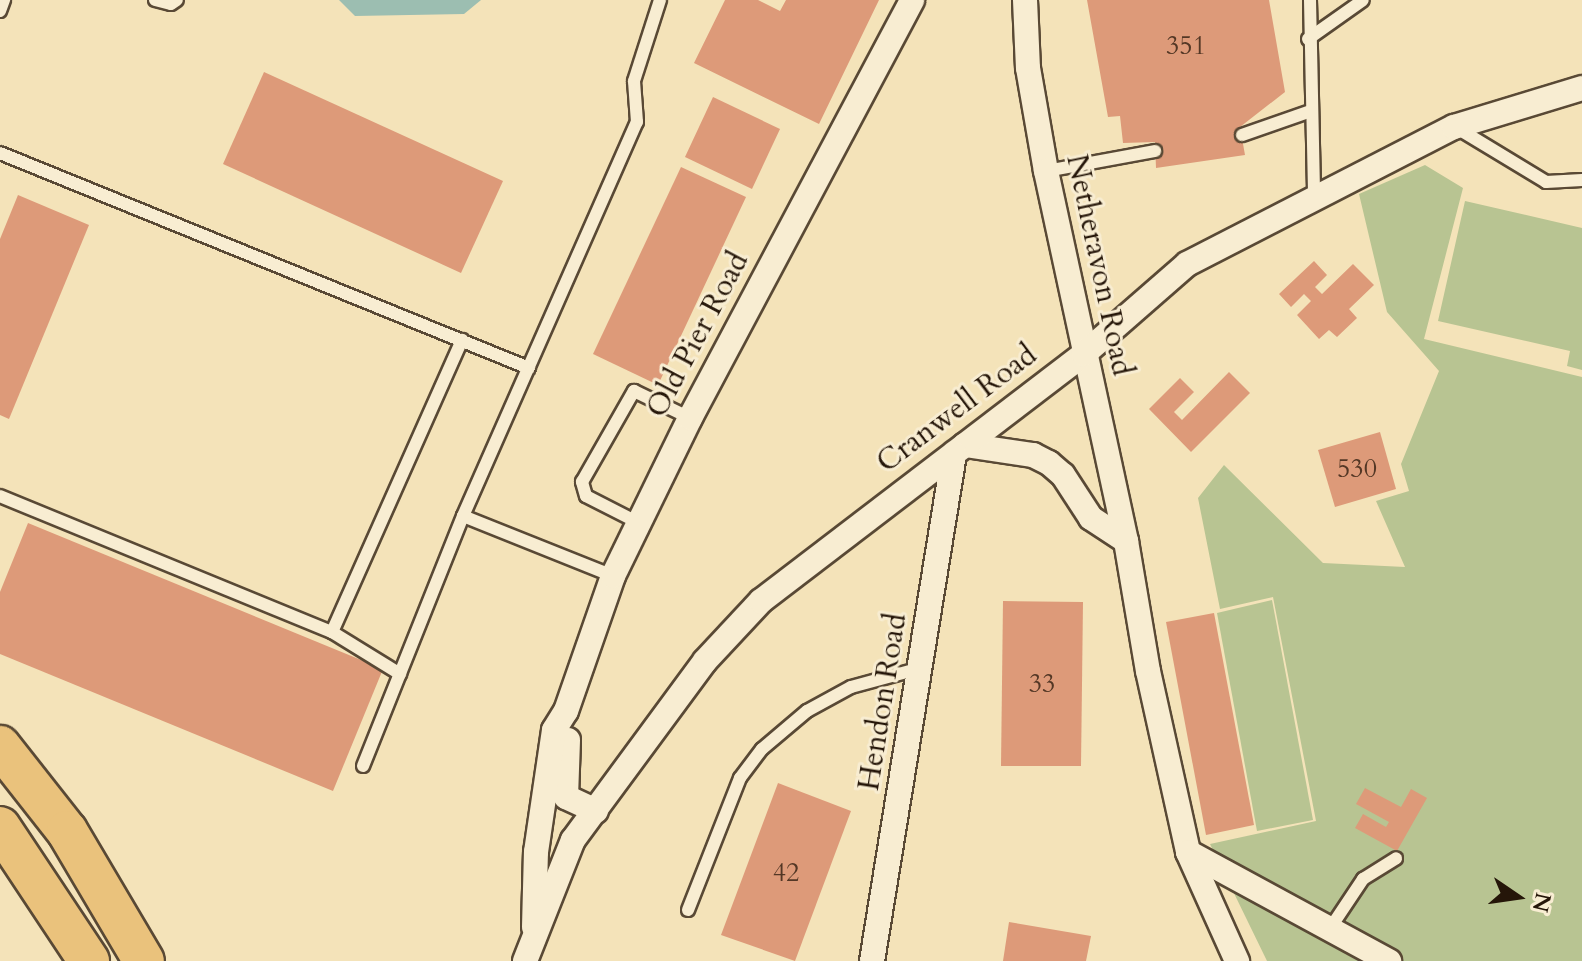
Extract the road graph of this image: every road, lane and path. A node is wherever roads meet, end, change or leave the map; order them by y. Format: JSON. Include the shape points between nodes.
{"nodes":[{"id":1,"x":4,"y":0,"type":"edge"},
{"id":2,"x":155,"y":0,"type":"edge"},
{"id":3,"x":177,"y":0,"type":"edge"},
{"id":4,"x":660,"y":0,"type":"edge"},
{"id":5,"x":912,"y":0,"type":"edge"},
{"id":6,"x":1025,"y":0,"type":"edge"},
{"id":7,"x":1310,"y":0,"type":"edge"},
{"id":8,"x":1363,"y":0,"type":"edge"},
{"id":9,"x":0,"y":11,"type":"edge"},
{"id":10,"x":1308,"y":39,"type":"junction"},
{"id":11,"x":1582,"y":88,"type":"edge"},
{"id":12,"x":1311,"y":111,"type":"junction"},
{"id":13,"x":1454,"y":127,"type":"junction"},
{"id":14,"x":1242,"y":135,"type":"dead end"},
{"id":15,"x":1155,"y":151,"type":"dead end"},
{"id":16,"x":0,"y":153,"type":"edge"},
{"id":17,"x":1046,"y":171,"type":"junction"},
{"id":18,"x":1582,"y":180,"type":"edge"},
{"id":19,"x":1314,"y":196,"type":"junction"},
{"id":20,"x":462,"y":340,"type":"junction"},
{"id":21,"x":1084,"y":354,"type":"junction"},
{"id":22,"x":529,"y":368,"type":"junction"},
{"id":23,"x":690,"y":418,"type":"junction"},
{"id":24,"x":960,"y":449,"type":"junction"},
{"id":25,"x":0,"y":496,"type":"edge"},
{"id":26,"x":463,"y":516,"type":"junction"},
{"id":27,"x":637,"y":522,"type":"junction"},
{"id":28,"x":1126,"y":541,"type":"junction"},
{"id":29,"x":613,"y":576,"type":"junction"},
{"id":30,"x":332,"y":632,"type":"junction"},
{"id":31,"x":921,"y":668,"type":"junction"},
{"id":32,"x":400,"y":674,"type":"junction"},
{"id":33,"x":566,"y":711,"type":"junction"},
{"id":34,"x":0,"y":746,"type":"edge"},
{"id":35,"x":363,"y":766,"type":"dead end"},
{"id":36,"x":544,"y":779,"type":"junction"},
{"id":37,"x":596,"y":811,"type":"junction"},
{"id":38,"x":0,"y":827,"type":"edge"},
{"id":39,"x":573,"y":840,"type":"junction"},
{"id":40,"x":1188,"y":852,"type":"junction"},
{"id":41,"x":1396,"y":858,"type":"dead end"},
{"id":42,"x":688,"y":910,"type":"dead end"},
{"id":43,"x":1331,"y":927,"type":"junction"},
{"id":44,"x":530,"y":950,"type":"edge"},
{"id":45,"x":89,"y":961,"type":"edge"},
{"id":46,"x":144,"y":961,"type":"edge"},
{"id":47,"x":872,"y":961,"type":"edge"},
{"id":48,"x":1237,"y":961,"type":"edge"},
{"id":49,"x":1389,"y":961,"type":"edge"}],
"edges":[{"from":1,"to":9,"type":"lane"},
{"from":2,"to":3,"type":"lane"},
{"from":4,"to":22,"type":"lane","via":[[634,81],[637,122]]},
{"from":5,"to":23,"type":"street","name":"Old Pier Road"},
{"from":6,"to":17,"type":"street","name":"Netheravon Road","via":[[1028,68]]},
{"from":7,"to":10,"type":"lane"},
{"from":8,"to":10,"type":"lane"},
{"from":10,"to":12,"type":"lane"},
{"from":11,"to":13,"type":"street","name":"Cranwell Road"},
{"from":12,"to":14,"type":"lane"},
{"from":12,"to":19,"type":"lane"},
{"from":13,"to":18,"type":"lane","via":[[1546,182]]},
{"from":13,"to":19,"type":"street","name":"Cranwell Road"},
{"from":15,"to":17,"type":"lane"},
{"from":16,"to":20,"type":"lane"},
{"from":17,"to":21,"type":"street","name":"Netheravon Road"},
{"from":19,"to":21,"type":"street","name":"Cranwell Road","via":[[1187,264]]},
{"from":20,"to":22,"type":"lane"},
{"from":20,"to":30,"type":"lane"},
{"from":21,"to":24,"type":"street","name":"Cranwell Road"},
{"from":21,"to":28,"type":"street","name":"Netheravon Road"},
{"from":22,"to":26,"type":"lane"},
{"from":23,"to":27,"type":"street","name":"Old Pier Road"},
{"from":23,"to":27,"type":"lane","via":[[634,391],[582,482],[586,496]]},
{"from":24,"to":28,"type":"street","via":[[1033,455],[1049,463],[1091,518]]},
{"from":24,"to":31,"type":"street","name":"Hendon Road"},
{"from":24,"to":37,"type":"street","name":"Cranwell Road","via":[[761,601],[705,661]]},
{"from":25,"to":30,"type":"lane"},
{"from":26,"to":29,"type":"lane"},
{"from":26,"to":32,"type":"lane"},
{"from":27,"to":29,"type":"street","name":"Old Pier Road"},
{"from":28,"to":40,"type":"street","name":"Netheravon Road"},
{"from":29,"to":33,"type":"street","name":"Old Pier Road"},
{"from":30,"to":32,"type":"lane"},
{"from":31,"to":42,"type":"lane","via":[[851,687],[807,711],[762,749],[740,778]]},
{"from":31,"to":47,"type":"street","name":"Hendon Road"},
{"from":32,"to":35,"type":"lane"},
{"from":33,"to":36,"type":"street","name":"Old Pier Road","via":[[554,730]]},
{"from":33,"to":37,"type":"street","name":"Old Pier Road","via":[[566,797]]},
{"from":34,"to":46,"type":"main road","via":[[67,831]]},
{"from":36,"to":39,"type":"street","name":"Old Pier Road","via":[[548,814]]},
{"from":36,"to":44,"type":"street","name":"Old Pier Road"},
{"from":37,"to":39,"type":"street","name":"Cranwell Road"},
{"from":38,"to":45,"type":"main road"},
{"from":39,"to":44,"type":"street","name":"Cranwell Road"},
{"from":40,"to":43,"type":"street"},
{"from":40,"to":48,"type":"street","name":"Netheravon Road"},
{"from":41,"to":43,"type":"lane","via":[[1363,879]]},
{"from":43,"to":49,"type":"street"}]}
